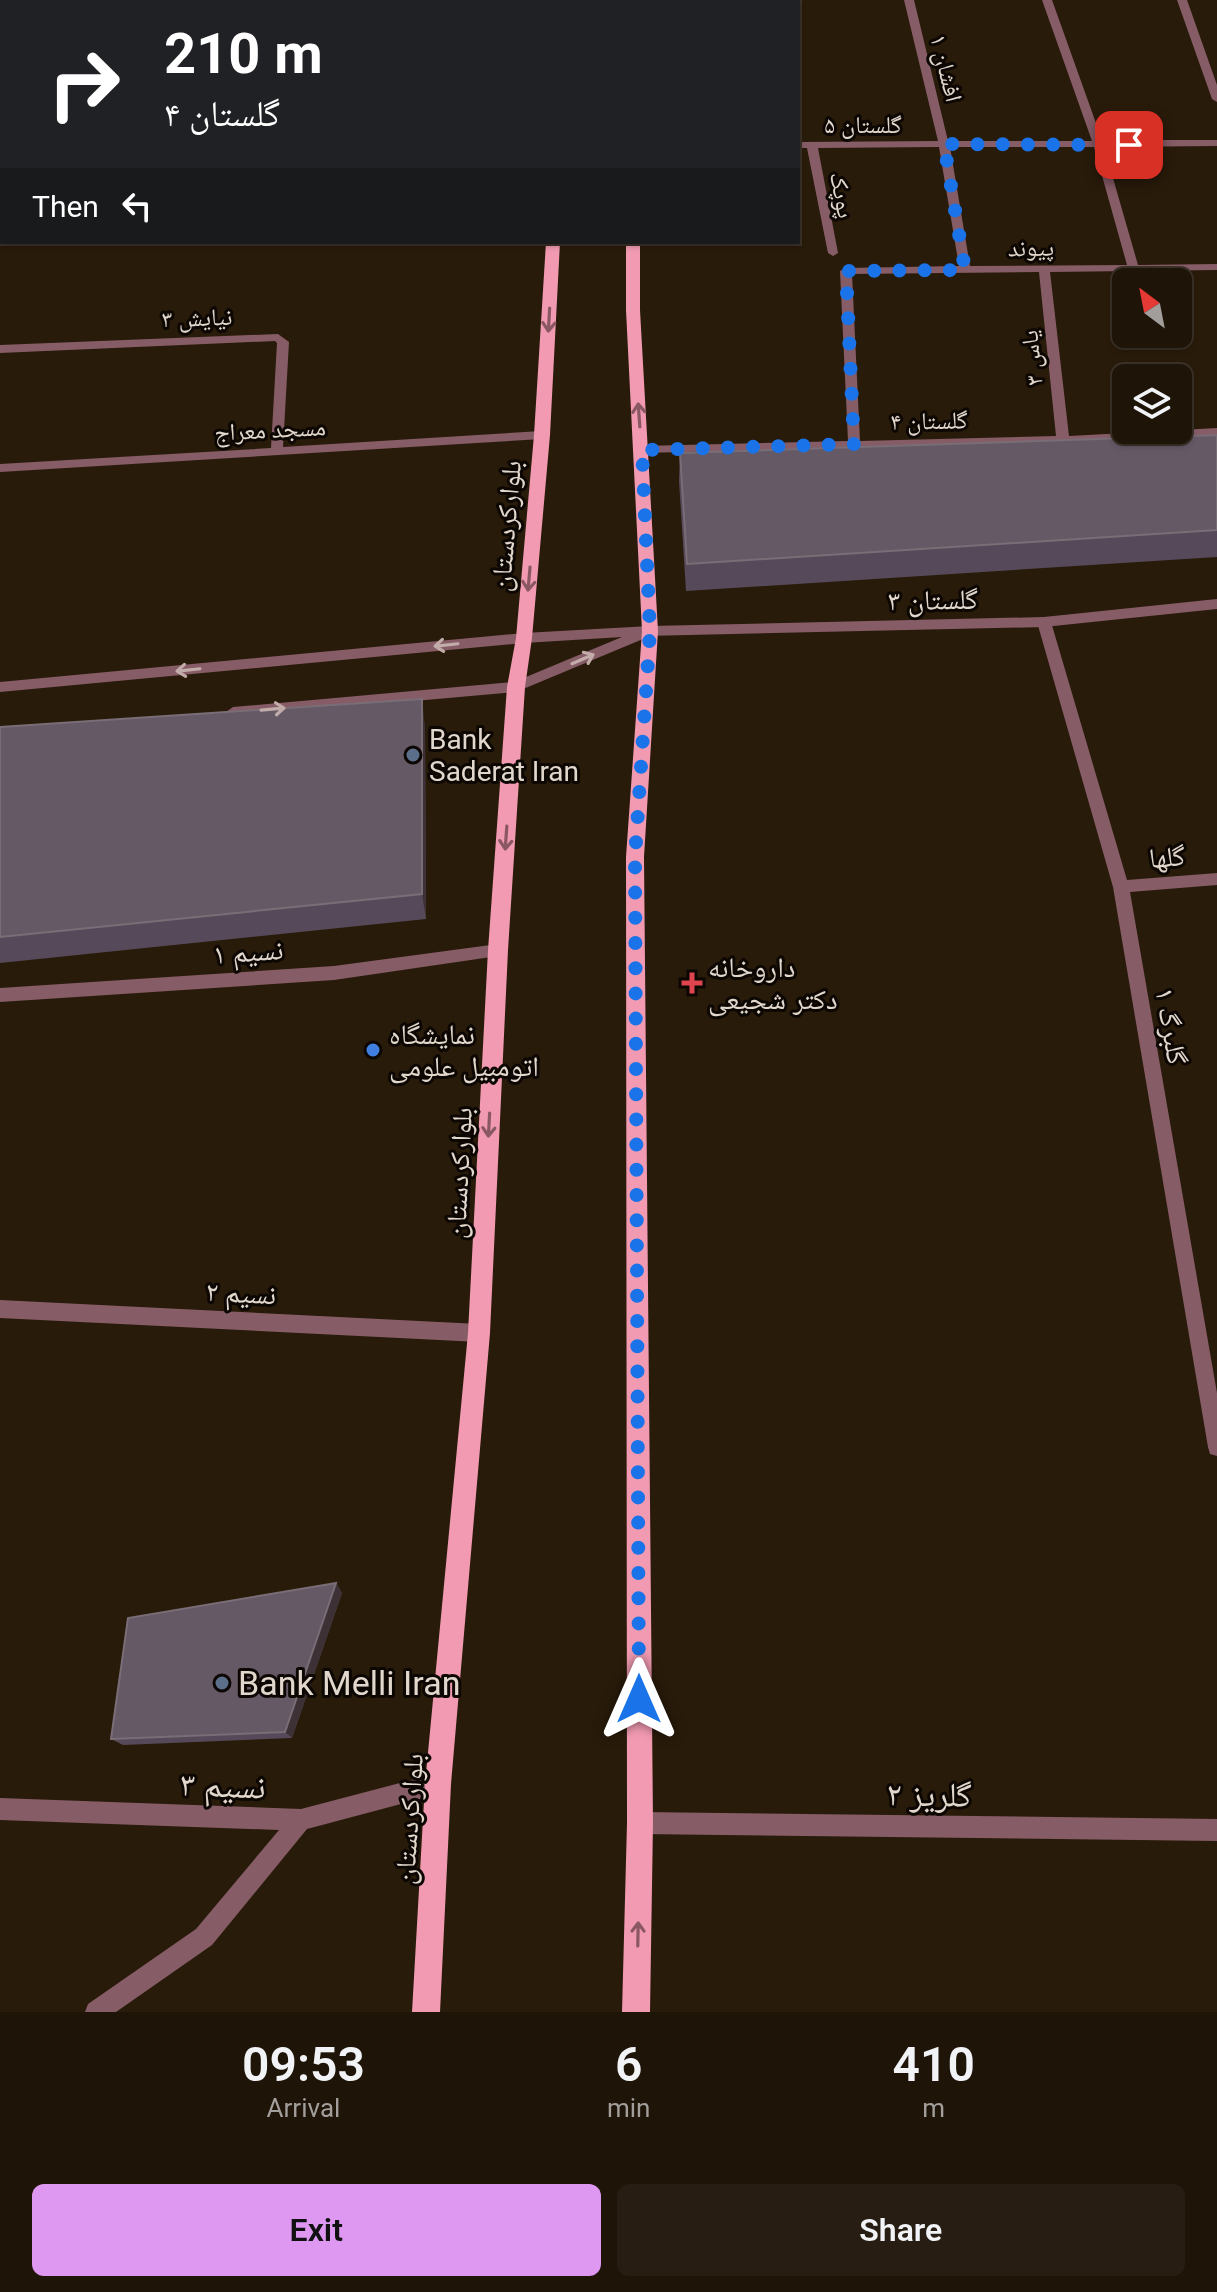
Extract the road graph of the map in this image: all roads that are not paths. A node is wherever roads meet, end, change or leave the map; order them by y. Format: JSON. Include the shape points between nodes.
{"nodes":[{"id":1,"x":909,"y":0,"type":"edge"},
{"id":2,"x":1047,"y":0,"type":"edge"},
{"id":3,"x":1182,"y":0,"type":"edge"},
{"id":4,"x":1217,"y":99,"type":"edge"},
{"id":5,"x":1217,"y":143,"type":"edge"},
{"id":6,"x":944,"y":144,"type":"junction"},
{"id":7,"x":800,"y":145,"type":"edge"},
{"id":8,"x":812,"y":145,"type":"junction"},
{"id":9,"x":1099,"y":146,"type":"junction"},
{"id":10,"x":553,"y":244,"type":"edge"},
{"id":11,"x":633,"y":244,"type":"edge"},
{"id":12,"x":833,"y":253,"type":"dead end"},
{"id":13,"x":1133,"y":265,"type":"junction"},
{"id":14,"x":1217,"y":267,"type":"edge"},
{"id":15,"x":965,"y":270,"type":"junction"},
{"id":16,"x":1044,"y":270,"type":"junction"},
{"id":17,"x":0,"y":349,"type":"edge"},
{"id":18,"x":1217,"y":432,"type":"edge"},
{"id":19,"x":542,"y":435,"type":"junction"},
{"id":20,"x":1063,"y":440,"type":"junction"},
{"id":21,"x":854,"y":444,"type":"junction"},
{"id":22,"x":642,"y":450,"type":"junction"},
{"id":23,"x":277,"y":452,"type":"junction"},
{"id":24,"x":0,"y":468,"type":"edge"},
{"id":25,"x":1217,"y":604,"type":"edge"},
{"id":26,"x":1044,"y":622,"type":"junction"},
{"id":27,"x":650,"y":631,"type":"junction"},
{"id":28,"x":524,"y":638,"type":"junction"},
{"id":29,"x":0,"y":687,"type":"edge"},
{"id":30,"x":516,"y":687,"type":"junction"},
{"id":31,"x":211,"y":714,"type":"edge"},
{"id":32,"x":1217,"y":879,"type":"edge"},
{"id":33,"x":1121,"y":887,"type":"junction"},
{"id":34,"x":498,"y":950,"type":"junction"},
{"id":35,"x":0,"y":995,"type":"edge"},
{"id":36,"x":0,"y":1309,"type":"edge"},
{"id":37,"x":479,"y":1333,"type":"junction"},
{"id":38,"x":1217,"y":1447,"type":"edge"},
{"id":39,"x":438,"y":1784,"type":"junction"},
{"id":40,"x":0,"y":1809,"type":"edge"},
{"id":41,"x":301,"y":1820,"type":"junction"},
{"id":42,"x":640,"y":1823,"type":"junction"},
{"id":43,"x":1217,"y":1830,"type":"edge"},
{"id":44,"x":96,"y":2012,"type":"edge"},
{"id":45,"x":426,"y":2012,"type":"edge"},
{"id":46,"x":636,"y":2012,"type":"edge"}],
"edges":[{"from":1,"to":6,"type":"street","name":"افشان ۱"},
{"from":2,"to":9,"type":"street"},
{"from":3,"to":4,"type":"street"},
{"from":5,"to":9,"type":"street","name":"گلستان ۵"},
{"from":6,"to":8,"type":"street","name":"گلستان ۵"},
{"from":6,"to":9,"type":"street","name":"گلستان ۵"},
{"from":6,"to":15,"type":"street","name":"افشان ۱"},
{"from":7,"to":8,"type":"street","name":"گلستان ۵"},
{"from":8,"to":12,"type":"street","name":"پوپک"},
{"from":9,"to":13,"type":"street"},
{"from":10,"to":19,"type":"main road","name":"بلوارکردستان","one_way":true},
{"from":22,"to":11,"type":"main road","one_way":true},
{"from":13,"to":14,"type":"street","name":"پیوند"},
{"from":13,"to":16,"type":"street","name":"پیوند"},
{"from":15,"to":16,"type":"street","name":"پیوند"},
{"from":15,"to":21,"type":"street","name":"پیوند","via":[[846,271]]},
{"from":16,"to":20,"type":"street","name":"یاس ۳"},
{"from":17,"to":23,"type":"street","name":"نیایش ۳","via":[[278,337],[283,342]]},
{"from":18,"to":20,"type":"street","name":"گلستان ۴"},
{"from":19,"to":23,"type":"street","name":"مسجد معراج"},
{"from":19,"to":28,"type":"main road","name":"بلوارکردستان","one_way":true},
{"from":20,"to":21,"type":"street","name":"گلستان ۴"},
{"from":21,"to":22,"type":"street","name":"گلستان ۴"},
{"from":22,"to":27,"type":"main road"},
{"from":23,"to":24,"type":"street","name":"مسجد معراج"},
{"from":25,"to":26,"type":"street","name":"گلستان ۳"},
{"from":26,"to":27,"type":"street","name":"گلستان ۳"},
{"from":26,"to":33,"type":"street","name":"گلبرگ ۱"},
{"from":27,"to":28,"type":"street","name":"گلستان ۳"},
{"from":30,"to":27,"type":"street","one_way":true},
{"from":27,"to":42,"type":"main road","via":[[635,857]]},
{"from":28,"to":29,"type":"street","name":"گلستان ۳","one_way":true},
{"from":28,"to":30,"type":"main road","name":"بلوارکردستان"},
{"from":31,"to":30,"type":"street","one_way":true},
{"from":30,"to":34,"type":"main road","name":"بلوارکردستان","one_way":true},
{"from":32,"to":33,"type":"street","name":"گلها"},
{"from":33,"to":38,"type":"street","name":"گلبرگ ۱"},
{"from":34,"to":35,"type":"street","name":"نسیم ۱","via":[[334,973]]},
{"from":34,"to":37,"type":"main road","name":"بلوارکردستان","one_way":true},
{"from":36,"to":37,"type":"street","name":"نسیم ۲"},
{"from":37,"to":39,"type":"main road","name":"بلوارکردستان"},
{"from":39,"to":41,"type":"street","name":"نسیم ۳"},
{"from":39,"to":45,"type":"main road","name":"بلوارکردستان"},
{"from":40,"to":41,"type":"street","name":"نسیم ۳"},
{"from":41,"to":44,"type":"street","via":[[204,1937]]},
{"from":42,"to":43,"type":"street","name":"گلریز ۲"},
{"from":46,"to":42,"type":"main road","one_way":true}]}
